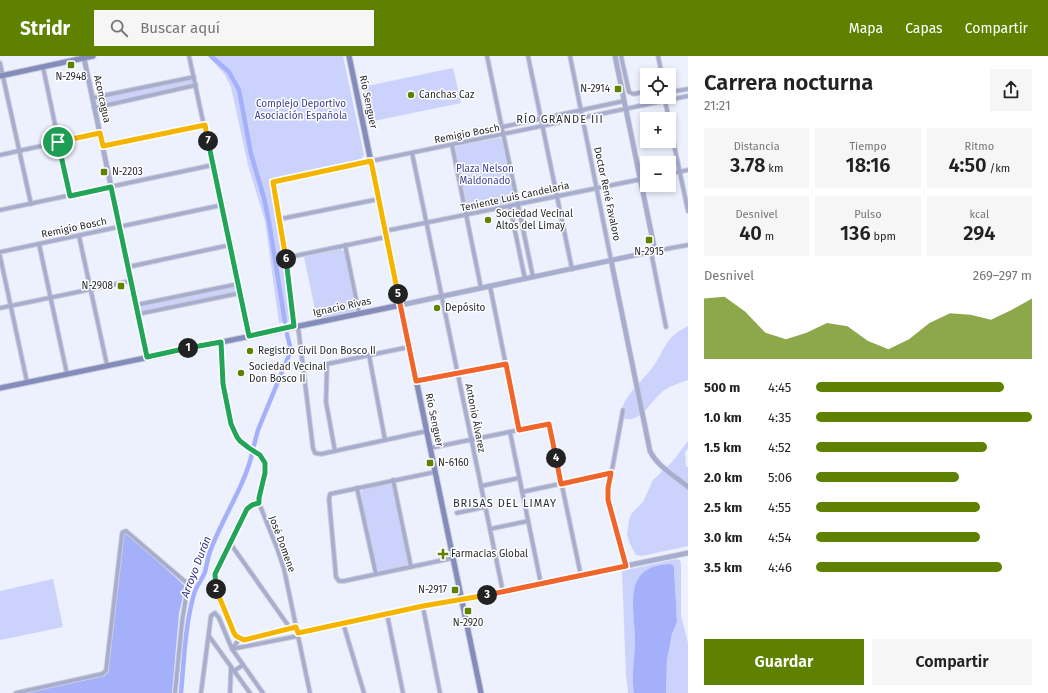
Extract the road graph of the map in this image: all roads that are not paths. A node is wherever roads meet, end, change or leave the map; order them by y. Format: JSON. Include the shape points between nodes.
{"nodes":[{"id":1,"x":93,"y":56,"type":"edge"},
{"id":2,"x":189,"y":56,"type":"edge"},
{"id":3,"x":349,"y":56,"type":"edge"},
{"id":4,"x":488,"y":56,"type":"edge"},
{"id":5,"x":528,"y":56,"type":"edge"},
{"id":6,"x":570,"y":56,"type":"edge"},
{"id":7,"x":615,"y":56,"type":"edge"},
{"id":8,"x":621,"y":56,"type":"edge"},
{"id":9,"x":658,"y":56,"type":"edge"},
{"id":10,"x":84,"y":57,"type":"edge"},
{"id":11,"x":0,"y":63,"type":"edge"},
{"id":12,"x":43,"y":67,"type":"junction"},
{"id":13,"x":661,"y":68,"type":"edge"},
{"id":14,"x":1,"y":76,"type":"edge"},
{"id":15,"x":194,"y":76,"type":"junction"},
{"id":16,"x":196,"y":85,"type":"junction"},
{"id":17,"x":688,"y":89,"type":"edge"},
{"id":18,"x":676,"y":91,"type":"edge"},
{"id":19,"x":640,"y":93,"type":"edge"},
{"id":20,"x":688,"y":96,"type":"edge"},
{"id":21,"x":92,"y":98,"type":"junction"},
{"id":22,"x":676,"y":99,"type":"edge"},
{"id":23,"x":624,"y":102,"type":"junction"},
{"id":24,"x":650,"y":104,"type":"edge"},
{"id":25,"x":94,"y":108,"type":"junction"},
{"id":26,"x":625,"y":109,"type":"junction"},
{"id":27,"x":581,"y":111,"type":"junction"},
{"id":28,"x":582,"y":118,"type":"junction"},
{"id":29,"x":541,"y":119,"type":"junction"},
{"id":30,"x":205,"y":125,"type":"junction"},
{"id":31,"x":542,"y":126,"type":"junction"},
{"id":32,"x":502,"y":127,"type":"junction"},
{"id":33,"x":100,"y":133,"type":"junction"},
{"id":34,"x":504,"y":135,"type":"junction"},
{"id":35,"x":58,"y":142,"type":"junction"},
{"id":36,"x":452,"y":145,"type":"junction"},
{"id":37,"x":103,"y":146,"type":"junction"},
{"id":38,"x":675,"y":148,"type":"edge"},
{"id":39,"x":19,"y":150,"type":"junction"},
{"id":40,"x":412,"y":153,"type":"junction"},
{"id":41,"x":0,"y":155,"type":"edge"},
{"id":42,"x":371,"y":161,"type":"junction"},
{"id":43,"x":213,"y":165,"type":"junction"},
{"id":44,"x":688,"y":170,"type":"edge"},
{"id":45,"x":680,"y":172,"type":"junction"},
{"id":46,"x":676,"y":173,"type":"edge"},
{"id":47,"x":640,"y":180,"type":"joint"},
{"id":48,"x":111,"y":187,"type":"junction"},
{"id":49,"x":597,"y":188,"type":"junction"},
{"id":50,"x":642,"y":192,"type":"edge"},
{"id":51,"x":70,"y":196,"type":"junction"},
{"id":52,"x":557,"y":196,"type":"junction"},
{"id":53,"x":379,"y":199,"type":"junction"},
{"id":54,"x":31,"y":204,"type":"junction"},
{"id":55,"x":518,"y":204,"type":"junction"},
{"id":56,"x":222,"y":205,"type":"junction"},
{"id":57,"x":510,"y":207,"type":"junction"},
{"id":58,"x":0,"y":210,"type":"edge"},
{"id":59,"x":688,"y":212,"type":"edge"},
{"id":60,"x":466,"y":215,"type":"junction"},
{"id":61,"x":280,"y":220,"type":"junction"},
{"id":62,"x":427,"y":223,"type":"junction"},
{"id":63,"x":120,"y":227,"type":"junction"},
{"id":64,"x":386,"y":234,"type":"junction"},
{"id":65,"x":79,"y":236,"type":"junction"},
{"id":66,"x":39,"y":244,"type":"junction"},
{"id":67,"x":230,"y":245,"type":"junction"},
{"id":68,"x":688,"y":245,"type":"edge"},
{"id":69,"x":346,"y":246,"type":"junction"},
{"id":70,"x":0,"y":252,"type":"edge"},
{"id":71,"x":653,"y":252,"type":"junction"},
{"id":72,"x":0,"y":256,"type":"edge"},
{"id":73,"x":285,"y":258,"type":"junction"},
{"id":74,"x":612,"y":260,"type":"junction"},
{"id":75,"x":128,"y":267,"type":"junction"},
{"id":76,"x":572,"y":269,"type":"junction"},
{"id":77,"x":533,"y":277,"type":"junction"},
{"id":78,"x":525,"y":278,"type":"junction"},
{"id":79,"x":131,"y":281,"type":"junction"},
{"id":80,"x":238,"y":284,"type":"junction"},
{"id":81,"x":490,"y":286,"type":"junction"},
{"id":82,"x":482,"y":288,"type":"junction"},
{"id":83,"x":90,"y":289,"type":"junction"},
{"id":84,"x":240,"y":293,"type":"junction"},
{"id":85,"x":442,"y":296,"type":"junction"},
{"id":86,"x":50,"y":298,"type":"junction"},
{"id":87,"x":136,"y":305,"type":"junction"},
{"id":88,"x":400,"y":305,"type":"junction"},
{"id":89,"x":11,"y":306,"type":"junction"},
{"id":90,"x":0,"y":308,"type":"edge"},
{"id":91,"x":359,"y":313,"type":"junction"},
{"id":92,"x":138,"y":314,"type":"junction"},
{"id":93,"x":296,"y":326,"type":"junction"},
{"id":94,"x":666,"y":327,"type":"dead end"},
{"id":95,"x":249,"y":336,"type":"junction"},
{"id":96,"x":221,"y":342,"type":"junction"},
{"id":97,"x":409,"y":347,"type":"junction"},
{"id":98,"x":369,"y":355,"type":"junction"},
{"id":99,"x":147,"y":357,"type":"junction"},
{"id":100,"x":327,"y":364,"type":"junction"},
{"id":101,"x":506,"y":364,"type":"junction"},
{"id":102,"x":107,"y":365,"type":"junction"},
{"id":103,"x":303,"y":369,"type":"junction"},
{"id":104,"x":458,"y":373,"type":"junction"},
{"id":105,"x":66,"y":374,"type":"junction"},
{"id":106,"x":416,"y":381,"type":"junction"},
{"id":107,"x":27,"y":382,"type":"junction"},
{"id":108,"x":0,"y":388,"type":"edge"},
{"id":109,"x":624,"y":410,"type":"dead end"},
{"id":110,"x":519,"y":430,"type":"junction"},
{"id":111,"x":427,"y":431,"type":"junction"},
{"id":112,"x":510,"y":432,"type":"junction"},
{"id":113,"x":385,"y":440,"type":"junction"},
{"id":114,"x":471,"y":440,"type":"junction"},
{"id":115,"x":430,"y":448,"type":"junction"},
{"id":116,"x":335,"y":451,"type":"junction"},
{"id":117,"x":435,"y":472,"type":"junction"},
{"id":118,"x":611,"y":473,"type":"junction"},
{"id":119,"x":519,"y":478,"type":"junction"},
{"id":120,"x":393,"y":480,"type":"junction"},
{"id":121,"x":561,"y":484,"type":"junction"},
{"id":122,"x":481,"y":486,"type":"junction"},
{"id":123,"x":688,"y":486,"type":"edge"},
{"id":124,"x":357,"y":488,"type":"junction"},
{"id":125,"x":522,"y":492,"type":"junction"},
{"id":126,"x":259,"y":503,"type":"junction"},
{"id":127,"x":485,"y":507,"type":"junction"},
{"id":128,"x":457,"y":513,"type":"dead end"},
{"id":129,"x":528,"y":521,"type":"junction"},
{"id":130,"x":490,"y":529,"type":"junction"},
{"id":131,"x":230,"y":543,"type":"junction"},
{"id":132,"x":688,"y":553,"type":"edge"},
{"id":133,"x":453,"y":558,"type":"junction"},
{"id":134,"x":626,"y":566,"type":"junction"},
{"id":135,"x":411,"y":567,"type":"junction"},
{"id":136,"x":376,"y":574,"type":"junction"},
{"id":137,"x":581,"y":576,"type":"junction"},
{"id":138,"x":542,"y":584,"type":"junction"},
{"id":139,"x":503,"y":592,"type":"junction"},
{"id":140,"x":462,"y":600,"type":"junction"},
{"id":141,"x":423,"y":606,"type":"junction"},
{"id":142,"x":386,"y":614,"type":"junction"},
{"id":143,"x":342,"y":623,"type":"junction"},
{"id":144,"x":296,"y":627,"type":"junction"},
{"id":145,"x":290,"y":628,"type":"junction"},
{"id":146,"x":298,"y":634,"type":"junction"},
{"id":147,"x":209,"y":636,"type":"junction"},
{"id":148,"x":240,"y":638,"type":"junction"},
{"id":149,"x":232,"y":649,"type":"junction"},
{"id":150,"x":242,"y":665,"type":"junction"},
{"id":151,"x":233,"y":669,"type":"junction"},
{"id":152,"x":16,"y":693,"type":"edge"},
{"id":153,"x":175,"y":693,"type":"edge"},
{"id":154,"x":201,"y":693,"type":"edge"},
{"id":155,"x":230,"y":693,"type":"edge"},
{"id":156,"x":250,"y":693,"type":"edge"},
{"id":157,"x":263,"y":693,"type":"edge"},
{"id":158,"x":310,"y":693,"type":"edge"},
{"id":159,"x":364,"y":693,"type":"edge"},
{"id":160,"x":403,"y":693,"type":"edge"},
{"id":161,"x":440,"y":693,"type":"edge"},
{"id":162,"x":481,"y":693,"type":"edge"}],
"edges":[{"from":1,"to":10,"type":"main road"},
{"from":2,"to":15,"type":"street"},
{"from":3,"to":42,"type":"main road","name":"Río Senguer"},
{"from":4,"to":32,"type":"street"},
{"from":5,"to":29,"type":"street"},
{"from":6,"to":27,"type":"street","name":"Doctor René Favaloro"},
{"from":7,"to":23,"type":"street"},
{"from":8,"to":19,"type":"street","via":[[627,88],[630,93]]},
{"from":9,"to":13,"type":"street"},
{"from":10,"to":12,"type":"main road"},
{"from":10,"to":21,"type":"street","name":"Aconcagua"},
{"from":11,"to":14,"type":"street"},
{"from":12,"to":14,"type":"main road"},
{"from":12,"to":35,"type":"street"},
{"from":14,"to":39,"type":"street"},
{"from":15,"to":16,"type":"street"},
{"from":15,"to":21,"type":"street"},
{"from":16,"to":25,"type":"street"},
{"from":16,"to":30,"type":"street"},
{"from":17,"to":18,"type":"street"},
{"from":20,"to":22,"type":"street","name":"Remigio Bosch"},
{"from":21,"to":25,"type":"street","name":"Aconcagua"},
{"from":23,"to":26,"type":"street"},
{"from":23,"to":27,"type":"street","name":"Remigio Bosch"},
{"from":24,"to":26,"type":"street","name":"Remigio Bosch"},
{"from":25,"to":33,"type":"street","name":"Aconcagua"},
{"from":26,"to":28,"type":"street","name":"Remigio Bosch"},
{"from":26,"to":47,"type":"street"},
{"from":27,"to":28,"type":"street","name":"Doctor René Favaloro"},
{"from":27,"to":29,"type":"street","name":"Remigio Bosch"},
{"from":28,"to":31,"type":"street","name":"Remigio Bosch"},
{"from":28,"to":49,"type":"street","name":"Doctor René Favaloro"},
{"from":29,"to":31,"type":"street"},
{"from":29,"to":32,"type":"street","name":"Remigio Bosch"},
{"from":30,"to":37,"type":"street"},
{"from":30,"to":43,"type":"street"},
{"from":31,"to":34,"type":"street","name":"Remigio Bosch"},
{"from":31,"to":52,"type":"street"},
{"from":32,"to":34,"type":"street"},
{"from":33,"to":35,"type":"street"},
{"from":33,"to":37,"type":"street","name":"Aconcagua"},
{"from":34,"to":36,"type":"street","name":"Remigio Bosch"},
{"from":34,"to":55,"type":"street"},
{"from":35,"to":39,"type":"street"},
{"from":35,"to":51,"type":"street"},
{"from":36,"to":40,"type":"street","name":"Remigio Bosch"},
{"from":36,"to":60,"type":"street"},
{"from":37,"to":48,"type":"street","name":"Aconcagua"},
{"from":38,"to":45,"type":"street"},
{"from":39,"to":41,"type":"street"},
{"from":39,"to":54,"type":"street"},
{"from":40,"to":42,"type":"street","name":"Remigio Bosch"},
{"from":40,"to":62,"type":"street","name":"Antonio Álvarez"},
{"from":42,"to":53,"type":"main road","name":"Río Senguer"},
{"from":42,"to":61,"type":"street","name":"Remigio Bosch","via":[[273,182]]},
{"from":43,"to":48,"type":"street"},
{"from":43,"to":56,"type":"street"},
{"from":44,"to":45,"type":"street"},
{"from":45,"to":46,"type":"street"},
{"from":45,"to":59,"type":"street"},
{"from":47,"to":49,"type":"street","name":"Teniente Luis Candelaria"},
{"from":48,"to":51,"type":"street"},
{"from":48,"to":63,"type":"street","name":"Aconcagua"},
{"from":49,"to":52,"type":"street","name":"Teniente Luis Candelaria"},
{"from":49,"to":74,"type":"street","name":"Doctor René Favaloro"},
{"from":50,"to":71,"type":"street"},
{"from":51,"to":54,"type":"street"},
{"from":52,"to":55,"type":"street","name":"Teniente Luis Candelaria"},
{"from":52,"to":76,"type":"street"},
{"from":53,"to":61,"type":"street"},
{"from":53,"to":64,"type":"main road","name":"Río Senguer"},
{"from":54,"to":58,"type":"street"},
{"from":55,"to":57,"type":"street","name":"Teniente Luis Candelaria"},
{"from":55,"to":77,"type":"street"},
{"from":56,"to":63,"type":"street","name":"Remigio Bosch"},
{"from":56,"to":67,"type":"street"},
{"from":57,"to":60,"type":"street","name":"Teniente Luis Candelaria"},
{"from":57,"to":78,"type":"street"},
{"from":60,"to":62,"type":"street","name":"Teniente Luis Candelaria"},
{"from":60,"to":82,"type":"street"},
{"from":61,"to":73,"type":"street"},
{"from":62,"to":64,"type":"street","name":"Teniente Luis Candelaria"},
{"from":62,"to":85,"type":"street","name":"Antonio Álvarez"},
{"from":63,"to":65,"type":"street","name":"Remigio Bosch"},
{"from":63,"to":75,"type":"street","name":"Aconcagua"},
{"from":64,"to":69,"type":"street","name":"Teniente Luis Candelaria"},
{"from":64,"to":88,"type":"main road","name":"Río Senguer"},
{"from":65,"to":66,"type":"street","name":"Remigio Bosch"},
{"from":65,"to":83,"type":"street"},
{"from":66,"to":70,"type":"street","name":"Remigio Bosch"},
{"from":66,"to":86,"type":"street"},
{"from":67,"to":75,"type":"street"},
{"from":67,"to":80,"type":"street"},
{"from":68,"to":71,"type":"street","name":"Ignacio Rivas"},
{"from":69,"to":73,"type":"street","name":"Teniente Luis Candelaria"},
{"from":69,"to":91,"type":"street"},
{"from":71,"to":74,"type":"street","name":"Ignacio Rivas"},
{"from":71,"to":94,"type":"street"},
{"from":72,"to":89,"type":"street"},
{"from":73,"to":93,"type":"street"},
{"from":74,"to":76,"type":"street","name":"Ignacio Rivas"},
{"from":74,"to":123,"type":"street","name":"Doctor René Favaloro","via":[[650,451],[659,463]]},
{"from":75,"to":79,"type":"street","name":"Aconcagua"},
{"from":76,"to":77,"type":"street","name":"Ignacio Rivas"},
{"from":77,"to":78,"type":"street","name":"Ignacio Rivas"},
{"from":78,"to":81,"type":"street","name":"Ignacio Rivas"},
{"from":79,"to":83,"type":"street"},
{"from":79,"to":87,"type":"street","name":"Aconcagua"},
{"from":80,"to":84,"type":"street"},
{"from":80,"to":87,"type":"street"},
{"from":81,"to":82,"type":"street","name":"Ignacio Rivas"},
{"from":81,"to":101,"type":"street"},
{"from":82,"to":85,"type":"street","name":"Ignacio Rivas"},
{"from":83,"to":86,"type":"street"},
{"from":83,"to":102,"type":"street"},
{"from":84,"to":92,"type":"street"},
{"from":84,"to":95,"type":"street"},
{"from":85,"to":88,"type":"street","name":"Ignacio Rivas"},
{"from":85,"to":104,"type":"street","name":"Antonio Álvarez"},
{"from":86,"to":89,"type":"street"},
{"from":86,"to":105,"type":"street"},
{"from":87,"to":92,"type":"street","name":"Aconcagua"},
{"from":88,"to":91,"type":"main road","name":"Ignacio Rivas"},
{"from":88,"to":97,"type":"main road","name":"Río Senguer"},
{"from":89,"to":90,"type":"street"},
{"from":89,"to":107,"type":"street"},
{"from":91,"to":93,"type":"main road","name":"Ignacio Rivas"},
{"from":92,"to":99,"type":"street","name":"Aconcagua"},
{"from":93,"to":95,"type":"main road","name":"Ignacio Rivas"},
{"from":93,"to":103,"type":"street"},
{"from":95,"to":96,"type":"main road","name":"Ignacio Rivas"},
{"from":96,"to":99,"type":"main road","name":"Ignacio Rivas"},
{"from":96,"to":126,"type":"street","via":[[223,384],[231,424],[240,441],[260,455],[265,463]]},
{"from":97,"to":98,"type":"street"},
{"from":97,"to":106,"type":"main road","name":"Río Senguer"},
{"from":98,"to":100,"type":"street"},
{"from":98,"to":113,"type":"street"},
{"from":99,"to":102,"type":"main road","name":"Ignacio Rivas"},
{"from":100,"to":103,"type":"street"},
{"from":100,"to":116,"type":"street","via":[[327,407]]},
{"from":101,"to":104,"type":"street"},
{"from":101,"to":110,"type":"street"},
{"from":102,"to":105,"type":"main road","name":"Ignacio Rivas"},
{"from":103,"to":116,"type":"street","via":[[313,448],[315,453],[319,454]]},
{"from":104,"to":106,"type":"street"},
{"from":104,"to":114,"type":"street","name":"Antonio Álvarez"},
{"from":105,"to":107,"type":"main road","name":"Ignacio Rivas"},
{"from":106,"to":111,"type":"main road","name":"Río Senguer"},
{"from":107,"to":108,"type":"main road","name":"Ignacio Rivas"},
{"from":109,"to":118,"type":"street"},
{"from":110,"to":112,"type":"street"},
{"from":110,"to":121,"type":"street","via":[[549,424]]},
{"from":111,"to":113,"type":"street"},
{"from":111,"to":115,"type":"main road","name":"Río Senguer"},
{"from":112,"to":114,"type":"street"},
{"from":112,"to":119,"type":"street"},
{"from":113,"to":116,"type":"street"},
{"from":114,"to":115,"type":"street"},
{"from":114,"to":122,"type":"street","name":"Antonio Álvarez"},
{"from":115,"to":117,"type":"main road","name":"Río Senguer"},
{"from":117,"to":120,"type":"street"},
{"from":117,"to":133,"type":"main road","name":"Río Senguer"},
{"from":118,"to":121,"type":"street"},
{"from":118,"to":134,"type":"street","via":[[608,500]]},
{"from":119,"to":122,"type":"street"},
{"from":119,"to":125,"type":"street"},
{"from":120,"to":124,"type":"street"},
{"from":120,"to":135,"type":"street"},
{"from":121,"to":125,"type":"street"},
{"from":121,"to":137,"type":"street"},
{"from":122,"to":127,"type":"street","name":"Antonio Álvarez"},
{"from":124,"to":136,"type":"street"},
{"from":124,"to":136,"type":"street","via":[[330,494],[336,577],[344,581]]},
{"from":125,"to":129,"type":"street"},
{"from":126,"to":131,"type":"street","via":[[247,509]]},
{"from":126,"to":144,"type":"street","name":"José Domene","via":[[281,559]]},
{"from":127,"to":128,"type":"street"},
{"from":127,"to":130,"type":"street","name":"Antonio Álvarez"},
{"from":129,"to":130,"type":"street"},
{"from":129,"to":138,"type":"street"},
{"from":130,"to":139,"type":"street","name":"Antonio Álvarez"},
{"from":131,"to":145,"type":"street"},
{"from":131,"to":148,"type":"street","via":[[215,574],[214,585],[234,633]]},
{"from":132,"to":134,"type":"street"},
{"from":133,"to":135,"type":"street"},
{"from":133,"to":140,"type":"main road","name":"Río Senguer"},
{"from":134,"to":137,"type":"street"},
{"from":135,"to":136,"type":"street"},
{"from":137,"to":138,"type":"street"},
{"from":138,"to":139,"type":"street"},
{"from":139,"to":140,"type":"street"},
{"from":140,"to":141,"type":"street"},
{"from":140,"to":162,"type":"main road","name":"Río Senguer"},
{"from":141,"to":142,"type":"street"},
{"from":141,"to":161,"type":"street"},
{"from":142,"to":143,"type":"street"},
{"from":142,"to":160,"type":"street"},
{"from":143,"to":146,"type":"street"},
{"from":143,"to":159,"type":"street"},
{"from":144,"to":145,"type":"street"},
{"from":144,"to":146,"type":"street","name":"José Domene"},
{"from":145,"to":148,"type":"street","via":[[249,639]]},
{"from":146,"to":149,"type":"street"},
{"from":146,"to":158,"type":"street","name":"José Domene"},
{"from":147,"to":149,"type":"street","via":[[211,616],[216,614]]},
{"from":147,"to":151,"type":"street"},
{"from":147,"to":154,"type":"street"},
{"from":148,"to":149,"type":"street"},
{"from":149,"to":150,"type":"street"},
{"from":150,"to":151,"type":"street"},
{"from":150,"to":157,"type":"street"},
{"from":151,"to":155,"type":"street"},
{"from":151,"to":156,"type":"street"},
{"from":152,"to":153,"type":"street","via":[[106,671],[122,532],[126,531],[188,584]]}]}
